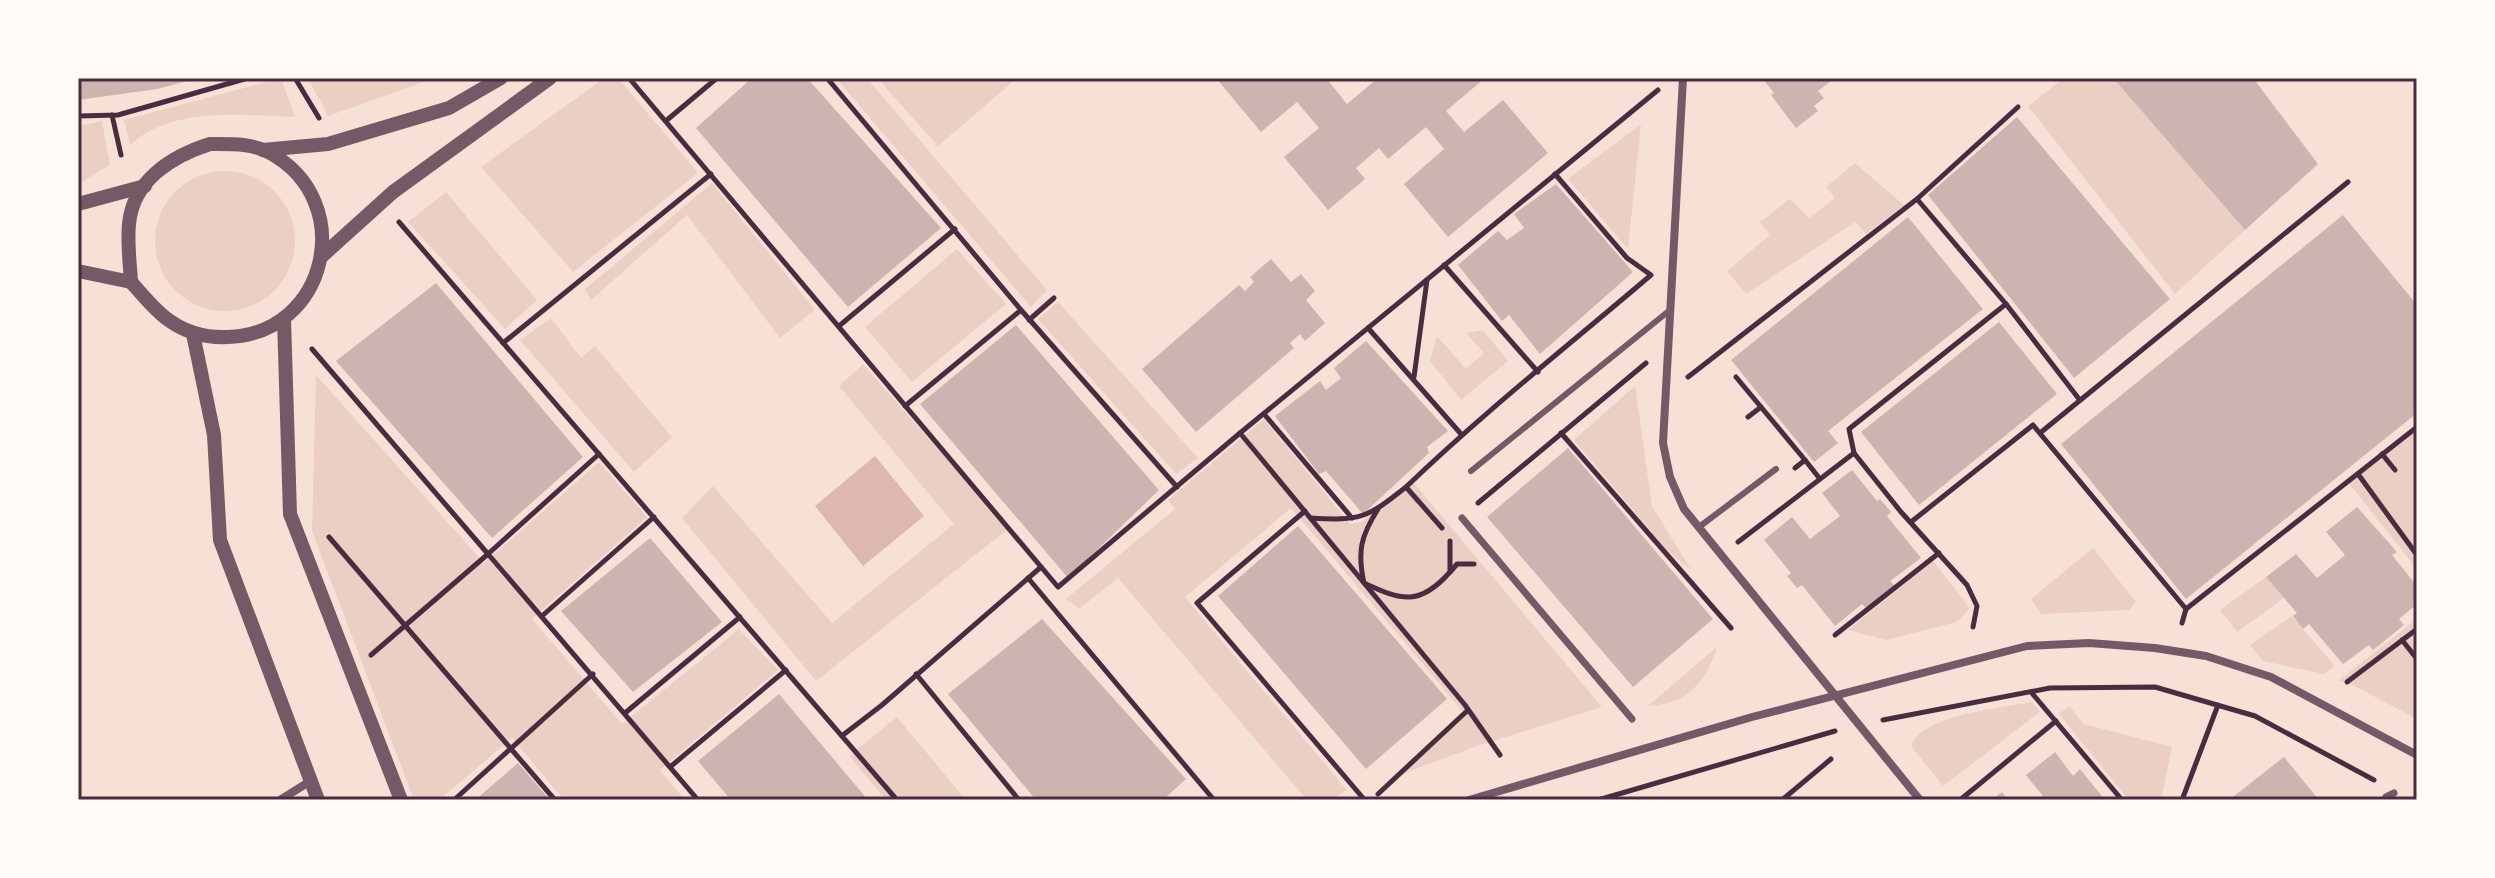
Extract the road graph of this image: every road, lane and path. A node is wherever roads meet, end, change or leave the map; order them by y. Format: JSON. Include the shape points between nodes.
{"nodes":[{"id":1,"x":248,"y":78,"type":"edge"},
{"id":2,"x":295,"y":78,"type":"edge"},
{"id":3,"x":501,"y":78,"type":"edge"},
{"id":4,"x":550,"y":78,"type":"edge"},
{"id":5,"x":629,"y":78,"type":"edge"},
{"id":6,"x":717,"y":78,"type":"edge"},
{"id":7,"x":827,"y":78,"type":"edge"},
{"id":8,"x":1683,"y":78,"type":"edge"},
{"id":9,"x":1660,"y":89,"type":"dead end"},
{"id":10,"x":2018,"y":107,"type":"dead end"},
{"id":11,"x":112,"y":115,"type":"junction"},
{"id":12,"x":78,"y":116,"type":"edge"},
{"id":13,"x":319,"y":118,"type":"dead end"},
{"id":14,"x":667,"y":120,"type":"junction"},
{"id":15,"x":260,"y":150,"type":"junction"},
{"id":16,"x":121,"y":155,"type":"dead end"},
{"id":17,"x":711,"y":174,"type":"junction"},
{"id":18,"x":1555,"y":174,"type":"junction"},
{"id":19,"x":2348,"y":182,"type":"dead end"},
{"id":20,"x":145,"y":186,"type":"junction"},
{"id":21,"x":1917,"y":199,"type":"junction"},
{"id":22,"x":78,"y":204,"type":"edge"},
{"id":23,"x":399,"y":222,"type":"dead end"},
{"id":24,"x":955,"y":229,"type":"junction"},
{"id":25,"x":321,"y":257,"type":"junction"},
{"id":26,"x":1444,"y":265,"type":"junction"},
{"id":27,"x":78,"y":271,"type":"edge"},
{"id":28,"x":1427,"y":280,"type":"junction"},
{"id":29,"x":131,"y":282,"type":"junction"},
{"id":30,"x":1054,"y":298,"type":"dead end"},
{"id":31,"x":2006,"y":304,"type":"junction"},
{"id":32,"x":1021,"y":310,"type":"junction"},
{"id":33,"x":1670,"y":310,"type":"junction"},
{"id":34,"x":284,"y":319,"type":"junction"},
{"id":35,"x":1029,"y":320,"type":"junction"},
{"id":36,"x":839,"y":326,"type":"junction"},
{"id":37,"x":1368,"y":328,"type":"junction"},
{"id":38,"x":193,"y":334,"type":"junction"},
{"id":39,"x":503,"y":343,"type":"junction"},
{"id":40,"x":309,"y":346,"type":"dead end"},
{"id":41,"x":1647,"y":363,"type":"dead end"},
{"id":42,"x":1538,"y":372,"type":"junction"},
{"id":43,"x":1736,"y":377,"type":"dead end"},
{"id":44,"x":1414,"y":378,"type":"junction"},
{"id":45,"x":1676,"y":386,"type":"dead end"},
{"id":46,"x":2079,"y":399,"type":"junction"},
{"id":47,"x":905,"y":406,"type":"junction"},
{"id":48,"x":1264,"y":414,"type":"junction"},
{"id":49,"x":1748,"y":417,"type":"dead end"},
{"id":50,"x":2417,"y":427,"type":"edge"},
{"id":51,"x":1240,"y":433,"type":"junction"},
{"id":52,"x":1561,"y":433,"type":"junction"},
{"id":53,"x":2040,"y":433,"type":"junction"},
{"id":54,"x":1461,"y":434,"type":"junction"},
{"id":55,"x":1854,"y":453,"type":"junction"},
{"id":56,"x":599,"y":454,"type":"junction"},
{"id":57,"x":2382,"y":454,"type":"junction"},
{"id":58,"x":1805,"y":460,"type":"dead end"},
{"id":59,"x":1776,"y":469,"type":"dead end"},
{"id":60,"x":2395,"y":470,"type":"dead end"},
{"id":61,"x":1471,"y":471,"type":"dead end"},
{"id":62,"x":2358,"y":474,"type":"junction"},
{"id":63,"x":1820,"y":479,"type":"junction"},
{"id":64,"x":1177,"y":487,"type":"junction"},
{"id":65,"x":1406,"y":487,"type":"junction"},
{"id":66,"x":1378,"y":509,"type":"junction"},
{"id":67,"x":1305,"y":511,"type":"junction"},
{"id":68,"x":654,"y":517,"type":"junction"},
{"id":69,"x":1311,"y":518,"type":"junction"},
{"id":70,"x":1352,"y":518,"type":"junction"},
{"id":71,"x":1462,"y":518,"type":"junction"},
{"id":72,"x":1911,"y":522,"type":"junction"},
{"id":73,"x":1699,"y":527,"type":"junction"},
{"id":74,"x":324,"y":531,"type":"dead end"},
{"id":75,"x":1445,"y":532,"type":"junction"},
{"id":76,"x":1738,"y":542,"type":"dead end"},
{"id":77,"x":1939,"y":553,"type":"junction"},
{"id":78,"x":488,"y":554,"type":"junction"},
{"id":79,"x":2417,"y":555,"type":"edge"},
{"id":80,"x":1041,"y":567,"type":"junction"},
{"id":81,"x":1028,"y":578,"type":"junction"},
{"id":82,"x":1364,"y":583,"type":"junction"},
{"id":83,"x":2186,"y":609,"type":"junction"},
{"id":84,"x":542,"y":616,"type":"junction"},
{"id":85,"x":740,"y":617,"type":"junction"},
{"id":86,"x":2182,"y":623,"type":"dead end"},
{"id":87,"x":405,"y":624,"type":"junction"},
{"id":88,"x":1973,"y":627,"type":"dead end"},
{"id":89,"x":1731,"y":628,"type":"dead end"},
{"id":90,"x":2417,"y":629,"type":"edge"},
{"id":91,"x":1835,"y":635,"type":"dead end"},
{"id":92,"x":2402,"y":640,"type":"junction"},
{"id":93,"x":367,"y":659,"type":"dead end"},
{"id":94,"x":2417,"y":659,"type":"edge"},
{"id":95,"x":786,"y":670,"type":"junction"},
{"id":96,"x":916,"y":673,"type":"junction"},
{"id":97,"x":593,"y":674,"type":"junction"},
{"id":98,"x":2347,"y":682,"type":"dead end"},
{"id":99,"x":2031,"y":692,"type":"junction"},
{"id":100,"x":1836,"y":697,"type":"junction"},
{"id":101,"x":2218,"y":705,"type":"junction"},
{"id":102,"x":1468,"y":710,"type":"junction"},
{"id":103,"x":625,"y":713,"type":"junction"},
{"id":104,"x":1632,"y":719,"type":"dead end"},
{"id":105,"x":2056,"y":721,"type":"junction"},
{"id":106,"x":1859,"y":725,"type":"junction"},
{"id":107,"x":843,"y":735,"type":"junction"},
{"id":108,"x":512,"y":750,"type":"junction"},
{"id":109,"x":1500,"y":755,"type":"dead end"},
{"id":110,"x":2417,"y":755,"type":"edge"},
{"id":111,"x":1831,"y":759,"type":"dead end"},
{"id":112,"x":670,"y":767,"type":"junction"},
{"id":113,"x":312,"y":780,"type":"junction"},
{"id":114,"x":2394,"y":793,"type":"joint"},
{"id":115,"x":1378,"y":794,"type":"dead end"},
{"id":116,"x":2386,"y":797,"type":"dead end"},
{"id":117,"x":1363,"y":798,"type":"edge"},
{"id":118,"x":280,"y":800,"type":"edge"},
{"id":119,"x":318,"y":800,"type":"edge"},
{"id":120,"x":401,"y":800,"type":"edge"},
{"id":121,"x":454,"y":800,"type":"edge"},
{"id":122,"x":555,"y":800,"type":"edge"},
{"id":123,"x":698,"y":800,"type":"edge"},
{"id":124,"x":897,"y":800,"type":"edge"},
{"id":125,"x":1019,"y":800,"type":"edge"},
{"id":126,"x":1214,"y":800,"type":"edge"},
{"id":127,"x":1469,"y":800,"type":"edge"},
{"id":128,"x":1598,"y":800,"type":"edge"},
{"id":129,"x":1782,"y":800,"type":"edge"},
{"id":130,"x":1920,"y":800,"type":"edge"},
{"id":131,"x":1960,"y":800,"type":"edge"},
{"id":132,"x":2122,"y":800,"type":"edge"},
{"id":133,"x":2182,"y":800,"type":"edge"}],
"edges":[{"from":1,"to":11,"type":"path"},
{"from":2,"to":13,"type":"path"},
{"from":3,"to":15,"type":"street","via":[[449,108],[328,144]]},
{"from":4,"to":25,"type":"street","via":[[393,192]]},
{"from":5,"to":14,"type":"path"},
{"from":6,"to":14,"type":"path"},
{"from":7,"to":24,"type":"path"},
{"from":8,"to":33,"type":"street"},
{"from":9,"to":18,"type":"path"},
{"from":10,"to":21,"type":"path"},
{"from":11,"to":12,"type":"path"},
{"from":11,"to":16,"type":"path"},
{"from":14,"to":17,"type":"path"},
{"from":15,"to":20,"type":"street","via":[[210,144],[182,153]]},
{"from":15,"to":25,"type":"street","via":[[293,170],[312,195],[322,226]]},
{"from":17,"to":36,"type":"path"},
{"from":17,"to":39,"type":"path"},
{"from":18,"to":26,"type":"path"},
{"from":18,"to":42,"type":"path","via":[[1627,258],[1651,275]]},
{"from":19,"to":46,"type":"path"},
{"from":20,"to":22,"type":"street"},
{"from":20,"to":29,"type":"street","via":[[128,223]]},
{"from":21,"to":31,"type":"path"},
{"from":21,"to":45,"type":"path"},
{"from":23,"to":39,"type":"path"},
{"from":24,"to":32,"type":"path"},
{"from":24,"to":36,"type":"path"},
{"from":25,"to":34,"type":"street","via":[[302,302]]},
{"from":26,"to":28,"type":"path"},
{"from":26,"to":42,"type":"path"},
{"from":27,"to":29,"type":"street"},
{"from":28,"to":37,"type":"path"},
{"from":28,"to":44,"type":"path"},
{"from":29,"to":38,"type":"street","via":[[169,321]]},
{"from":30,"to":35,"type":"path"},
{"from":31,"to":46,"type":"path"},
{"from":31,"to":55,"type":"path","via":[[1849,429]]},
{"from":32,"to":35,"type":"path"},
{"from":32,"to":47,"type":"path"},
{"from":33,"to":61,"type":"lane"},
{"from":33,"to":73,"type":"street","via":[[1663,443],[1670,477]]},
{"from":34,"to":38,"type":"street","via":[[240,337]]},
{"from":34,"to":120,"type":"street","via":[[290,514]]},
{"from":35,"to":64,"type":"path"},
{"from":36,"to":47,"type":"path"},
{"from":37,"to":44,"type":"path"},
{"from":37,"to":48,"type":"path"},
{"from":38,"to":113,"type":"street","via":[[214,435],[220,540]]},
{"from":39,"to":56,"type":"path"},
{"from":40,"to":78,"type":"path"},
{"from":41,"to":52,"type":"path"},
{"from":42,"to":54,"type":"path"},
{"from":43,"to":49,"type":"path","via":[[1761,407]]},
{"from":44,"to":54,"type":"path"},
{"from":46,"to":53,"type":"path"},
{"from":47,"to":80,"type":"path"},
{"from":48,"to":51,"type":"path"},
{"from":48,"to":70,"type":"path"},
{"from":50,"to":57,"type":"path"},
{"from":51,"to":64,"type":"path"},
{"from":51,"to":67,"type":"path"},
{"from":52,"to":71,"type":"path"},
{"from":52,"to":89,"type":"path"},
{"from":53,"to":72,"type":"path","via":[[2033,425]]},
{"from":53,"to":83,"type":"path"},
{"from":54,"to":65,"type":"path"},
{"from":55,"to":63,"type":"path"},
{"from":55,"to":72,"type":"path"},
{"from":56,"to":68,"type":"path"},
{"from":56,"to":78,"type":"path"},
{"from":57,"to":60,"type":"path"},
{"from":57,"to":62,"type":"path"},
{"from":58,"to":63,"type":"path"},
{"from":59,"to":73,"type":"lane"},
{"from":62,"to":79,"type":"path"},
{"from":62,"to":83,"type":"path"},
{"from":63,"to":76,"type":"path"},
{"from":64,"to":80,"type":"path","via":[[1058,587]]},
{"from":65,"to":66,"type":"path"},
{"from":65,"to":75,"type":"path"},
{"from":66,"to":70,"type":"path"},
{"from":66,"to":82,"type":"path","via":[[1364,532],[1359,562]]},
{"from":67,"to":69,"type":"path"},
{"from":67,"to":117,"type":"path","via":[[1197,603]]},
{"from":68,"to":84,"type":"path"},
{"from":68,"to":85,"type":"path"},
{"from":69,"to":70,"type":"path"},
{"from":69,"to":82,"type":"path"},
{"from":71,"to":75,"type":"path"},
{"from":71,"to":104,"type":"street"},
{"from":72,"to":77,"type":"path"},
{"from":73,"to":100,"type":"street"},
{"from":74,"to":87,"type":"path"},
{"from":75,"to":82,"type":"path","via":[[1450,539],[1450,572],[1435,589],[1412,598],[1393,597]]},
{"from":77,"to":88,"type":"path","via":[[1967,585],[1977,606]]},
{"from":77,"to":91,"type":"path"},
{"from":78,"to":84,"type":"path"},
{"from":78,"to":87,"type":"path"},
{"from":80,"to":81,"type":"path"},
{"from":81,"to":96,"type":"path"},
{"from":81,"to":126,"type":"path"},
{"from":82,"to":102,"type":"path"},
{"from":83,"to":86,"type":"path"},
{"from":84,"to":97,"type":"path"},
{"from":85,"to":95,"type":"path"},
{"from":85,"to":103,"type":"path"},
{"from":87,"to":93,"type":"path"},
{"from":87,"to":108,"type":"path"},
{"from":90,"to":92,"type":"path"},
{"from":92,"to":94,"type":"path"},
{"from":92,"to":98,"type":"path"},
{"from":95,"to":107,"type":"path"},
{"from":95,"to":112,"type":"path"},
{"from":96,"to":107,"type":"path"},
{"from":96,"to":125,"type":"path"},
{"from":97,"to":103,"type":"path"},
{"from":97,"to":108,"type":"path"},
{"from":99,"to":101,"type":"path","via":[[2155,687]]},
{"from":99,"to":105,"type":"path"},
{"from":99,"to":106,"type":"path"},
{"from":100,"to":106,"type":"street"},
{"from":100,"to":110,"type":"street","via":[[2027,646],[2155,648],[2206,656],[2271,677]]},
{"from":100,"to":127,"type":"street"},
{"from":101,"to":114,"type":"path","via":[[2255,716]]},
{"from":101,"to":133,"type":"path"},
{"from":102,"to":109,"type":"path"},
{"from":102,"to":115,"type":"path"},
{"from":103,"to":112,"type":"path"},
{"from":105,"to":131,"type":"path"},
{"from":105,"to":132,"type":"path"},
{"from":106,"to":128,"type":"path"},
{"from":106,"to":130,"type":"street"},
{"from":107,"to":124,"type":"path"},
{"from":108,"to":121,"type":"path"},
{"from":108,"to":122,"type":"path"},
{"from":111,"to":129,"type":"path"},
{"from":112,"to":123,"type":"path"},
{"from":113,"to":118,"type":"street"},
{"from":113,"to":119,"type":"street"},
{"from":114,"to":116,"type":"street"}]}
